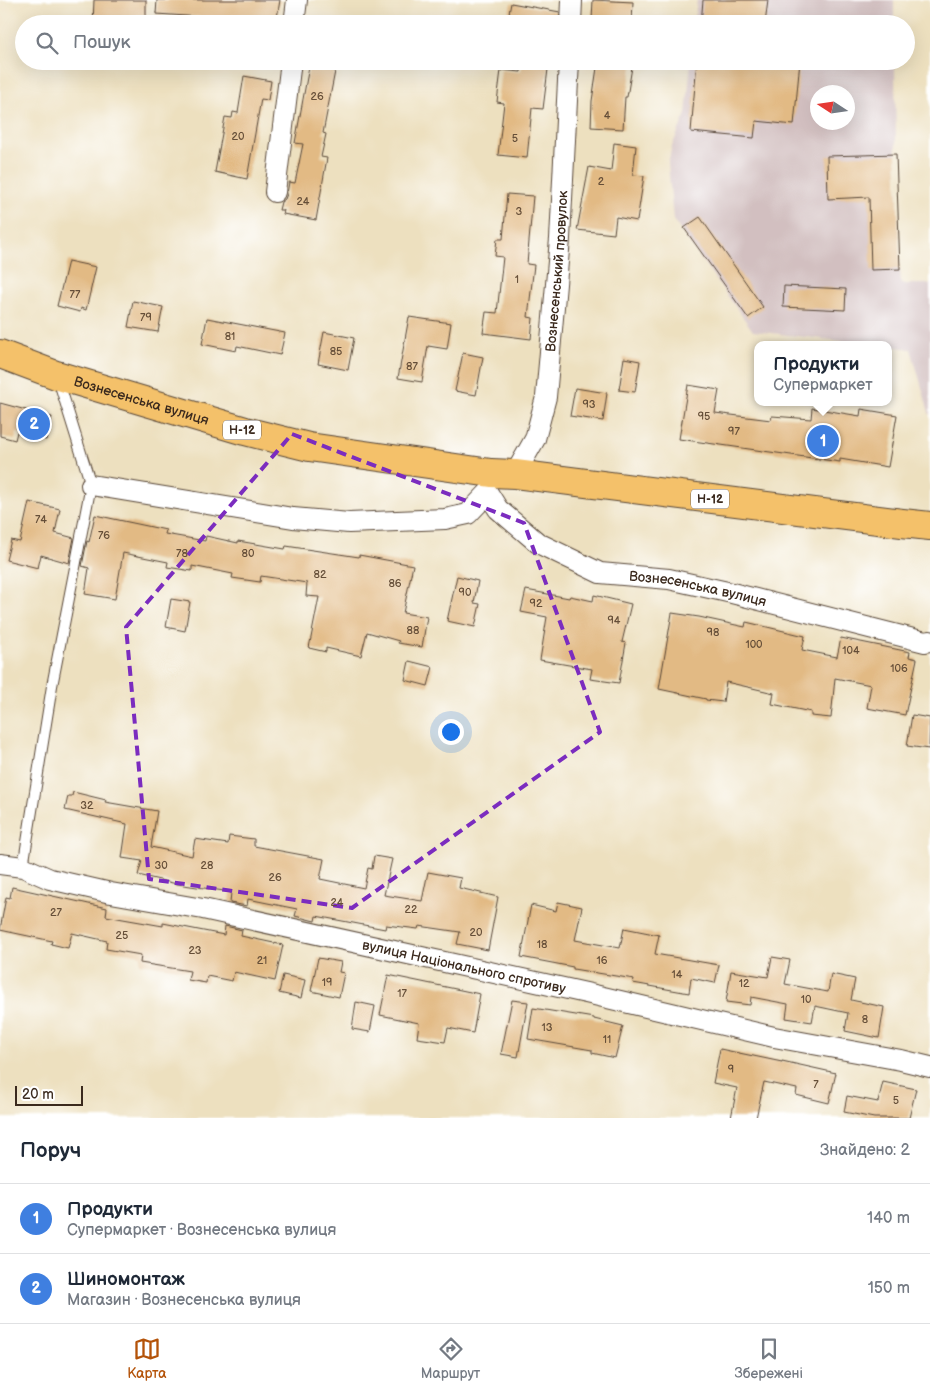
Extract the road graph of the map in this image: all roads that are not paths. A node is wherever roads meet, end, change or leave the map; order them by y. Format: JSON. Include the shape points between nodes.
{"nodes":[{"id":1,"x":296,"y":0,"type":"edge"},
{"id":2,"x":572,"y":0,"type":"edge"},
{"id":3,"x":295,"y":15,"type":"edge"},
{"id":4,"x":571,"y":15,"type":"edge"},
{"id":5,"x":290,"y":70,"type":"edge"},
{"id":6,"x":569,"y":70,"type":"edge"},
{"id":7,"x":275,"y":192,"type":"dead end"},
{"id":8,"x":0,"y":354,"type":"edge"},
{"id":9,"x":56,"y":375,"type":"junction"},
{"id":10,"x":498,"y":480,"type":"junction"},
{"id":11,"x":91,"y":485,"type":"junction"},
{"id":12,"x":930,"y":526,"type":"edge"},
{"id":13,"x":930,"y":641,"type":"edge"},
{"id":14,"x":0,"y":864,"type":"edge"},
{"id":15,"x":23,"y":867,"type":"junction"},
{"id":16,"x":930,"y":1067,"type":"edge"}],
"edges":[{"from":1,"to":3,"type":"street"},
{"from":2,"to":4,"type":"street"},
{"from":5,"to":7,"type":"street"},
{"from":6,"to":10,"type":"street","name":"Вознесенський провулок","via":[[560,238],[546,397],[535,439]]},
{"from":8,"to":9,"type":"main road","name":"Вознесенська вулиця","number":"Н-12"},
{"from":9,"to":10,"type":"main road","name":"Вознесенська вулиця","number":"Н-12","via":[[309,447]]},
{"from":9,"to":11,"type":"lane"},
{"from":10,"to":11,"type":"street","via":[[468,514],[445,519],[349,522],[293,518]]},
{"from":10,"to":12,"type":"main road","name":"Вознесенська вулиця","number":"Н-12"},
{"from":10,"to":13,"type":"street","name":"Вознесенська вулиця","via":[[498,509],[538,543],[600,573],[669,579]]},
{"from":11,"to":15,"type":"lane","via":[[52,686]]},
{"from":14,"to":15,"type":"street","name":"вулиця Національного спротиву"},
{"from":15,"to":16,"type":"street","name":"вулиця Національного спротиву","via":[[50,879],[111,893],[203,909],[774,1037]]}]}
